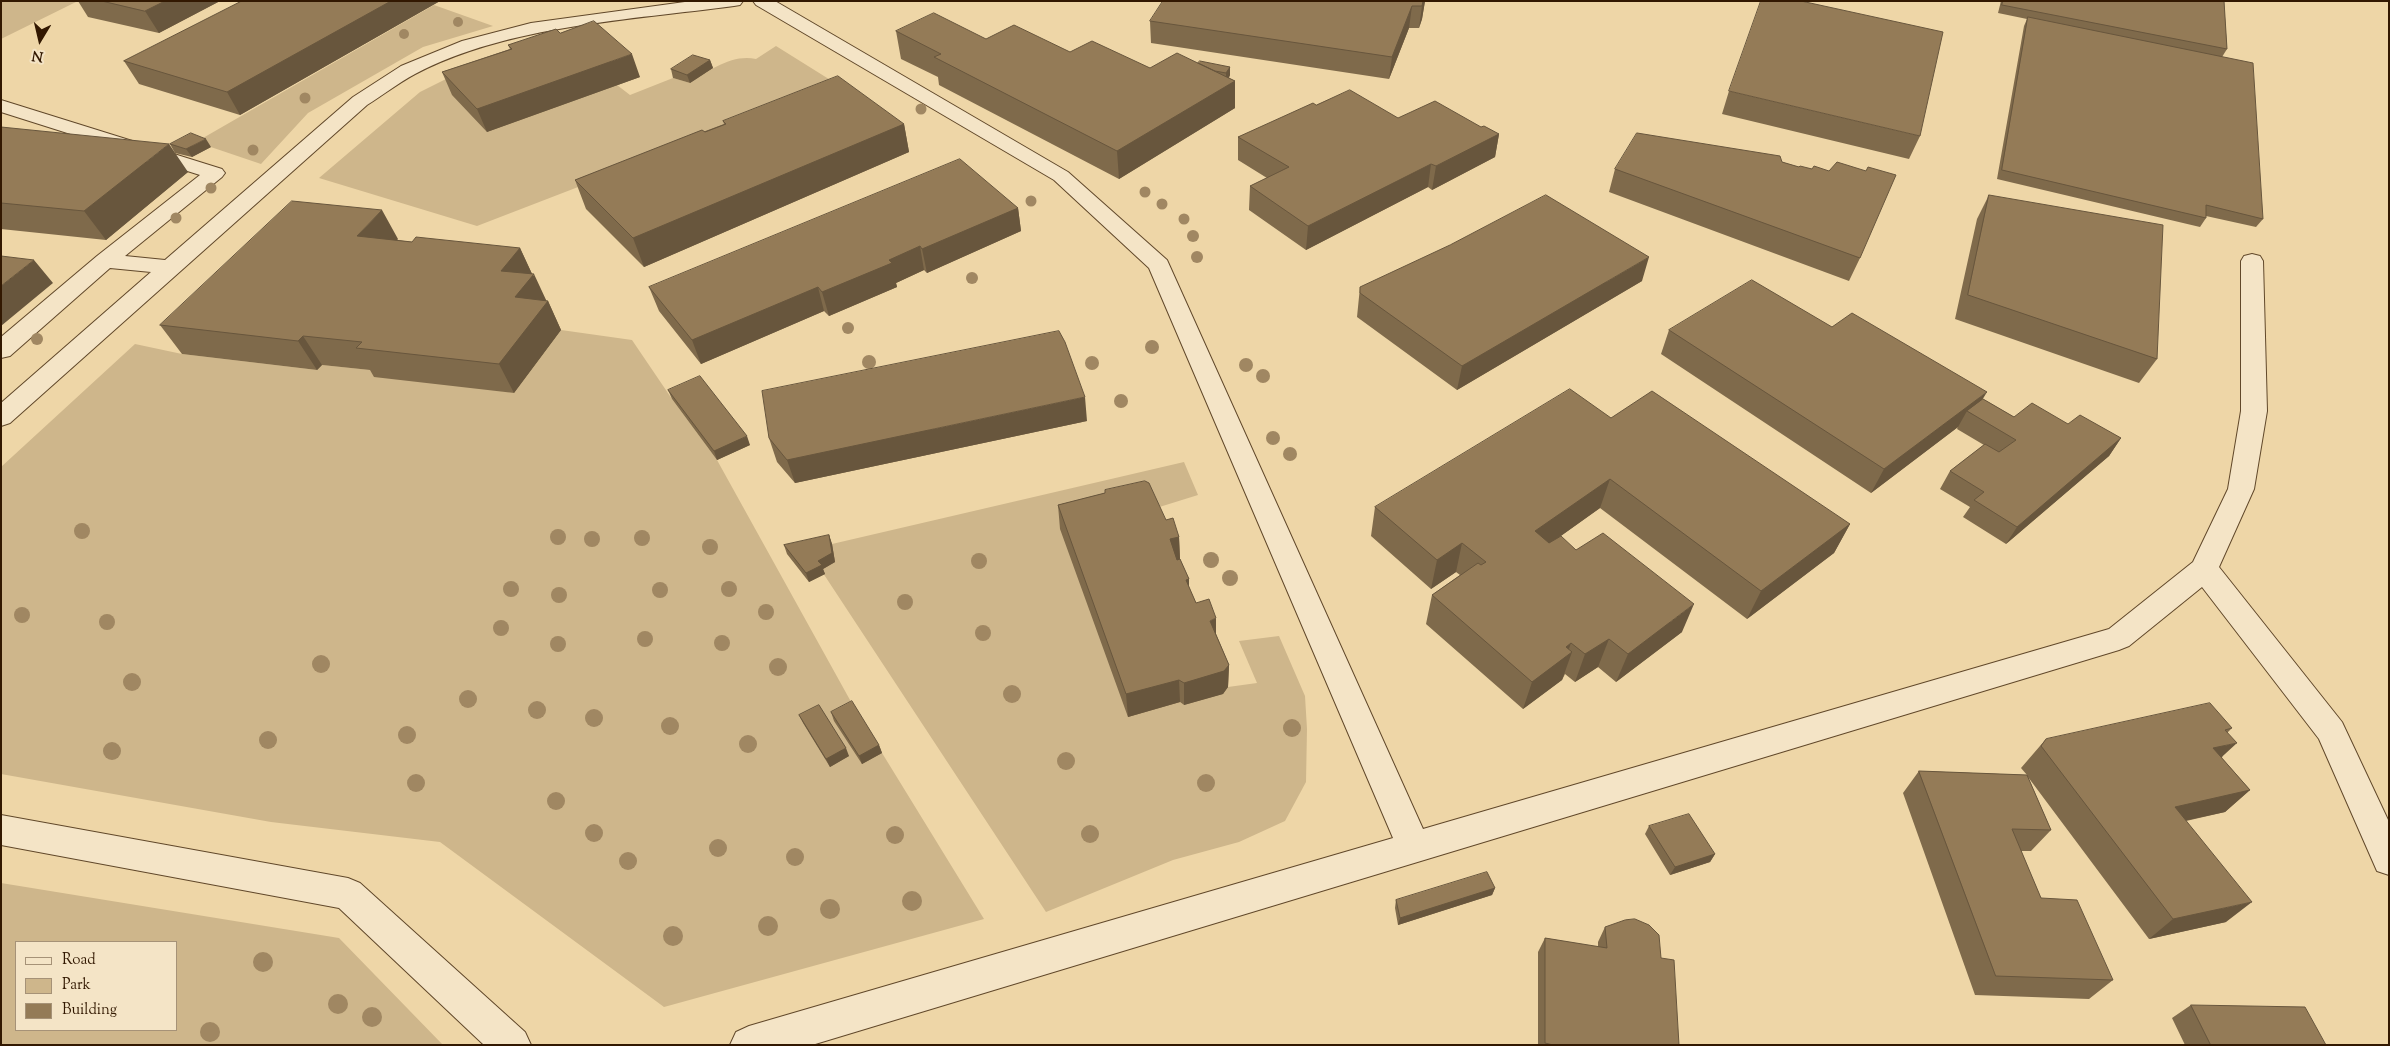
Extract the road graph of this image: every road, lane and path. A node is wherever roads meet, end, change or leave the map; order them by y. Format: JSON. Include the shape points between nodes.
{"nodes":[{"id":1,"x":734,"y":1,"type":"edge"},
{"id":2,"x":762,"y":1,"type":"edge"},
{"id":3,"x":1,"y":106,"type":"edge"},
{"id":4,"x":105,"y":261,"type":"junction"},
{"id":5,"x":2252,"y":261,"type":"dead end"},
{"id":6,"x":169,"y":267,"type":"junction"},
{"id":7,"x":1,"y":350,"type":"edge"},
{"id":8,"x":1,"y":417,"type":"edge"},
{"id":9,"x":2204,"y":569,"type":"junction"},
{"id":10,"x":1,"y":830,"type":"edge"},
{"id":11,"x":1414,"y":847,"type":"junction"},
{"id":12,"x":2389,"y":860,"type":"edge"},
{"id":13,"x":512,"y":1045,"type":"edge"},
{"id":14,"x":749,"y":1045,"type":"edge"}],
"edges":[{"from":1,"to":6,"type":"street","via":[[531,28],[469,45],[408,70],[353,107]]},
{"from":2,"to":11,"type":"street","via":[[1061,176],[1159,265]]},
{"from":3,"to":4,"type":"street","via":[[215,173]]},
{"from":4,"to":6,"type":"street"},
{"from":4,"to":7,"type":"street"},
{"from":5,"to":9,"type":"street","via":[[2254,411],[2241,489]]},
{"from":6,"to":8,"type":"street"},
{"from":9,"to":11,"type":"street","via":[[2120,638]]},
{"from":9,"to":12,"type":"street","via":[[2331,731]]},
{"from":10,"to":13,"type":"street","via":[[348,894]]},
{"from":11,"to":14,"type":"street"}]}
